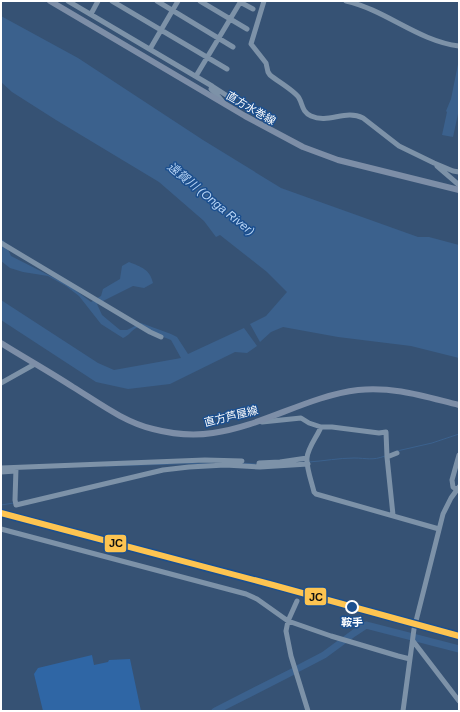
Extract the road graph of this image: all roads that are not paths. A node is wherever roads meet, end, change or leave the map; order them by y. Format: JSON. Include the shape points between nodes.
{"nodes":[{"id":1,"x":50,"y":1,"type":"edge"},
{"id":2,"x":68,"y":1,"type":"edge"},
{"id":3,"x":98,"y":1,"type":"edge"},
{"id":4,"x":112,"y":1,"type":"edge"},
{"id":5,"x":157,"y":1,"type":"edge"},
{"id":6,"x":178,"y":1,"type":"edge"},
{"id":7,"x":200,"y":1,"type":"edge"},
{"id":8,"x":241,"y":1,"type":"edge"},
{"id":9,"x":264,"y":1,"type":"edge"},
{"id":10,"x":346,"y":1,"type":"edge"},
{"id":11,"x":253,"y":9,"type":"dead end"},
{"id":12,"x":173,"y":11,"type":"junction"},
{"id":13,"x":91,"y":14,"type":"junction"},
{"id":14,"x":230,"y":19,"type":"junction"},
{"id":15,"x":247,"y":29,"type":"dead end"},
{"id":16,"x":161,"y":30,"type":"junction"},
{"id":17,"x":219,"y":38,"type":"junction"},
{"id":18,"x":457,"y":46,"type":"edge"},
{"id":19,"x":233,"y":47,"type":"dead end"},
{"id":20,"x":150,"y":49,"type":"junction"},
{"id":21,"x":207,"y":57,"type":"junction"},
{"id":22,"x":227,"y":69,"type":"dead end"},
{"id":23,"x":196,"y":76,"type":"junction"},
{"id":24,"x":212,"y":86,"type":"junction"},
{"id":25,"x":228,"y":97,"type":"dead end"},
{"id":26,"x":223,"y":103,"type":"junction"},
{"id":27,"x":434,"y":163,"type":"junction"},
{"id":28,"x":459,"y":172,"type":"edge"},
{"id":29,"x":459,"y":185,"type":"edge"},
{"id":30,"x":459,"y":190,"type":"edge"},
{"id":31,"x":1,"y":243,"type":"edge"},
{"id":32,"x":161,"y":337,"type":"dead end"},
{"id":33,"x":1,"y":343,"type":"edge"},
{"id":34,"x":35,"y":364,"type":"junction"},
{"id":35,"x":1,"y":383,"type":"edge"},
{"id":36,"x":459,"y":406,"type":"edge"},
{"id":37,"x":252,"y":423,"type":"junction"},
{"id":38,"x":321,"y":427,"type":"junction"},
{"id":39,"x":397,"y":453,"type":"dead end"},
{"id":40,"x":459,"y":454,"type":"edge"},
{"id":41,"x":387,"y":456,"type":"junction"},
{"id":42,"x":242,"y":461,"type":"dead end"},
{"id":43,"x":307,"y":462,"type":"junction"},
{"id":44,"x":1,"y":468,"type":"edge"},
{"id":45,"x":1,"y":472,"type":"edge"},
{"id":46,"x":458,"y":489,"type":"edge"},
{"id":47,"x":393,"y":515,"type":"junction"},
{"id":48,"x":1,"y":529,"type":"edge"},
{"id":49,"x":439,"y":529,"type":"junction"},
{"id":50,"x":297,"y":601,"type":"dead end"},
{"id":51,"x":288,"y":621,"type":"junction"},
{"id":52,"x":412,"y":641,"type":"junction"},
{"id":53,"x":410,"y":659,"type":"junction"},
{"id":54,"x":459,"y":701,"type":"edge"},
{"id":55,"x":308,"y":711,"type":"edge"},
{"id":56,"x":403,"y":711,"type":"edge"}],
"edges":[{"from":1,"to":26,"type":"main road","name":"直方水巻線"},
{"from":2,"to":13,"type":"street"},
{"from":3,"to":13,"type":"street"},
{"from":4,"to":16,"type":"street"},
{"from":5,"to":12,"type":"street"},
{"from":6,"to":12,"type":"street"},
{"from":7,"to":14,"type":"street"},
{"from":8,"to":11,"type":"street"},
{"from":8,"to":14,"type":"street"},
{"from":9,"to":27,"type":"street","via":[[251,44],[266,63],[270,75],[300,98],[302,108],[308,114],[316,118],[357,115],[399,146]]},
{"from":10,"to":18,"type":"street","via":[[375,11],[433,40]]},
{"from":12,"to":16,"type":"street"},
{"from":12,"to":17,"type":"street"},
{"from":13,"to":20,"type":"street"},
{"from":14,"to":15,"type":"street"},
{"from":14,"to":17,"type":"street"},
{"from":16,"to":20,"type":"street"},
{"from":16,"to":21,"type":"street"},
{"from":17,"to":19,"type":"street"},
{"from":17,"to":21,"type":"street"},
{"from":20,"to":23,"type":"street"},
{"from":21,"to":22,"type":"street"},
{"from":21,"to":23,"type":"street"},
{"from":23,"to":24,"type":"street"},
{"from":24,"to":25,"type":"street"},
{"from":24,"to":26,"type":"street","via":[[211,89]]},
{"from":26,"to":30,"type":"main road","name":"直方水巻線","via":[[277,134],[331,158]]},
{"from":27,"to":28,"type":"street"},
{"from":27,"to":29,"type":"street"},
{"from":31,"to":32,"type":"street"},
{"from":33,"to":34,"type":"main road","name":"直方芦屋線"},
{"from":34,"to":35,"type":"street"},
{"from":34,"to":37,"type":"main road","name":"直方芦屋線","via":[[118,416],[153,429],[181,434],[202,434]]},
{"from":36,"to":37,"type":"main road","name":"直方芦屋線","via":[[393,390],[358,390],[308,403]]},
{"from":37,"to":38,"type":"street","via":[[301,418]]},
{"from":38,"to":41,"type":"street","via":[[386,432]]},
{"from":38,"to":43,"type":"street","via":[[318,436],[313,440]]},
{"from":39,"to":41,"type":"street"},
{"from":40,"to":46,"type":"street","via":[[452,480],[453,487]]},
{"from":41,"to":47,"type":"street"},
{"from":42,"to":44,"type":"street","via":[[204,460]]},
{"from":43,"to":45,"type":"street","via":[[225,464],[163,470],[16,505],[16,470]]},
{"from":43,"to":47,"type":"street","via":[[316,494]]},
{"from":46,"to":49,"type":"street","via":[[446,506]]},
{"from":47,"to":49,"type":"street"},
{"from":48,"to":51,"type":"street","via":[[246,594]]},
{"from":49,"to":52,"type":"street"},
{"from":50,"to":51,"type":"street"},
{"from":51,"to":53,"type":"street"},
{"from":51,"to":55,"type":"street","via":[[286,631],[291,656]]},
{"from":52,"to":53,"type":"street"},
{"from":52,"to":54,"type":"street"},
{"from":53,"to":56,"type":"street"}]}
